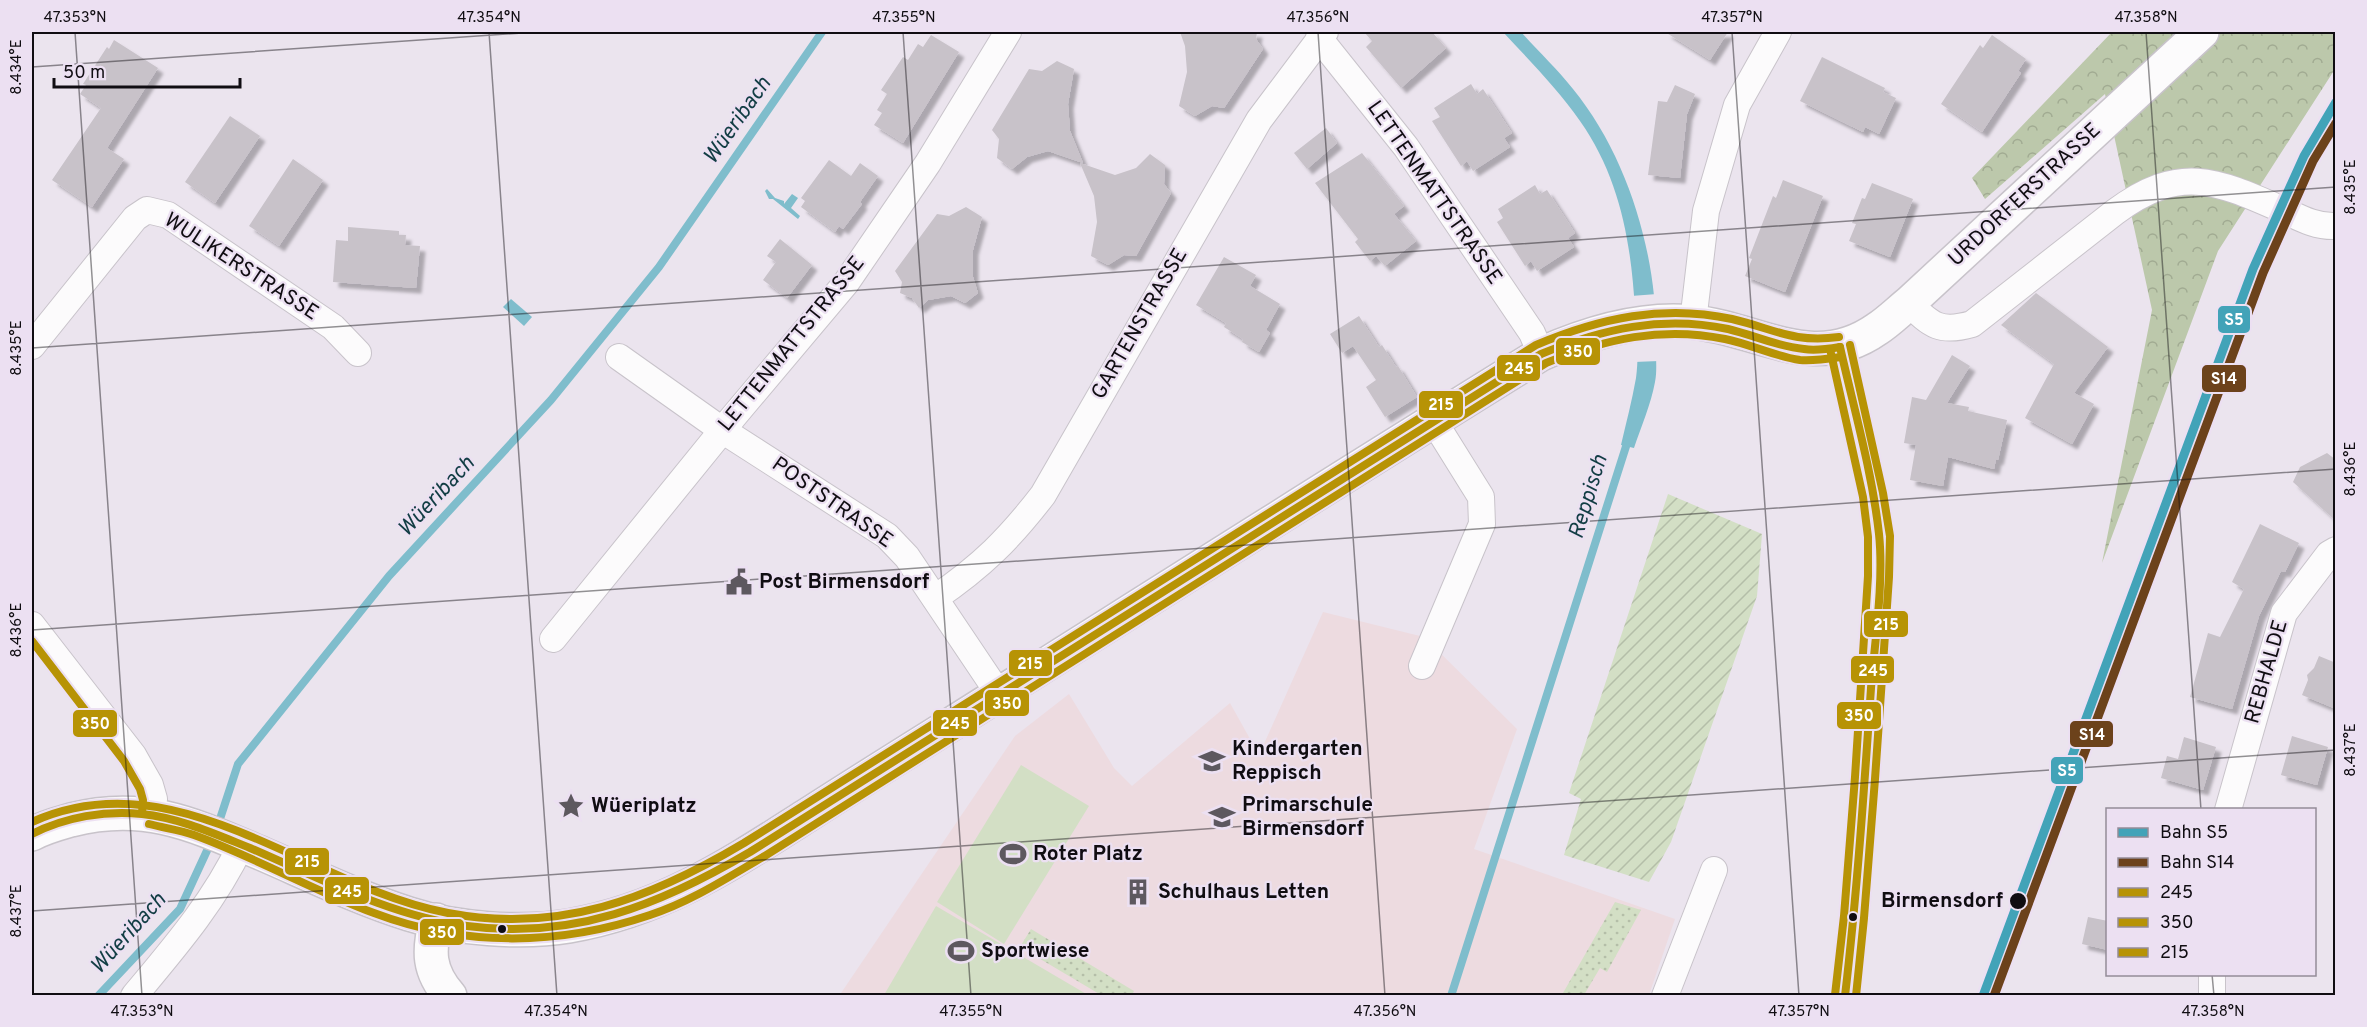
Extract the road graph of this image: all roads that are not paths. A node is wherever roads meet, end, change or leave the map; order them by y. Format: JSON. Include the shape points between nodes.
{"nodes":[{"id":1,"x":1008,"y":32,"type":"edge"},
{"id":2,"x":1778,"y":32,"type":"edge"},
{"id":3,"x":2202,"y":32,"type":"edge"},
{"id":4,"x":1322,"y":35,"type":"edge"},
{"id":5,"x":2336,"y":226,"type":"edge"},
{"id":6,"x":1909,"y":303,"type":"junction"},
{"id":7,"x":1681,"y":322,"type":"junction"},
{"id":8,"x":32,"y":346,"type":"edge"},
{"id":9,"x":1840,"y":347,"type":"junction"},
{"id":10,"x":357,"y":352,"type":"dead end"},
{"id":11,"x":1541,"y":354,"type":"junction"},
{"id":12,"x":619,"y":357,"type":"dead end"},
{"id":13,"x":1433,"y":420,"type":"junction"},
{"id":14,"x":722,"y":430,"type":"junction"},
{"id":15,"x":2336,"y":550,"type":"edge"},
{"id":16,"x":935,"y":598,"type":"junction"},
{"id":17,"x":32,"y":625,"type":"edge"},
{"id":18,"x":553,"y":639,"type":"dead end"},
{"id":19,"x":1422,"y":666,"type":"dead end"},
{"id":20,"x":999,"y":694,"type":"junction"},
{"id":21,"x":2229,"y":808,"type":"edge"},
{"id":22,"x":152,"y":814,"type":"junction"},
{"id":23,"x":32,"y":834,"type":"edge"},
{"id":24,"x":220,"y":835,"type":"junction"},
{"id":25,"x":1714,"y":870,"type":"dead end"},
{"id":26,"x":436,"y":921,"type":"junction"},
{"id":27,"x":2212,"y":976,"type":"edge"},
{"id":28,"x":134,"y":996,"type":"edge"},
{"id":29,"x":450,"y":996,"type":"edge"},
{"id":30,"x":1665,"y":996,"type":"edge"},
{"id":31,"x":1845,"y":996,"type":"edge"},
{"id":32,"x":2212,"y":996,"type":"edge"}],
"edges":[{"from":1,"to":14,"type":"street","name":"LETTENMATTSTRASSE","via":[[928,163],[846,283]]},
{"from":2,"to":7,"type":"street","via":[[1737,105],[1706,211]]},
{"from":3,"to":6,"type":"main road","name":"URDORFERSTRASSE"},
{"from":4,"to":11,"type":"street","name":"LETTENMATTSTRASSE","via":[[1406,147],[1532,333]]},
{"from":4,"to":16,"type":"street","name":"GARTENSTRASSE","via":[[1259,120],[1043,495],[987,560]]},
{"from":5,"to":6,"type":"street","via":[[2314,224],[2227,186],[2184,181],[2161,185],[2135,197],[1972,324],[1951,330],[1924,320]]},
{"from":6,"to":9,"type":"main road","name":"URDORFERSTRASSE","via":[[1876,330]]},
{"from":7,"to":9,"type":"main road","via":[[1731,330],[1792,348]]},
{"from":7,"to":11,"type":"main road","via":[[1619,327],[1572,340]]},
{"from":8,"to":10,"type":"street","name":"WULIKERSTRASSE","via":[[135,218],[147,210],[177,221],[333,327]]},
{"from":9,"to":31,"type":"street","via":[[1879,536],[1864,788]]},
{"from":11,"to":13,"type":"main road"},
{"from":12,"to":14,"type":"street","name":"POSTSTRASSE"},
{"from":13,"to":19,"type":"street","via":[[1481,497],[1482,524]]},
{"from":13,"to":20,"type":"main road"},
{"from":14,"to":16,"type":"street","name":"POSTSTRASSE","via":[[882,532],[908,557]]},
{"from":14,"to":18,"type":"street","name":"LETTENMATTSTRASSE"},
{"from":15,"to":21,"type":"street","name":"REBHALDE","via":[[2284,613]]},
{"from":16,"to":20,"type":"street","name":"POSTSTRASSE"},
{"from":17,"to":22,"type":"street","via":[[133,755],[150,785],[154,799]]},
{"from":20,"to":26,"type":"main road","via":[[758,848],[705,879],[648,904],[589,922],[549,928],[480,927]]},
{"from":22,"to":23,"type":"main road","via":[[91,815]]},
{"from":22,"to":24,"type":"main road"},
{"from":24,"to":26,"type":"main road","via":[[377,903]]},
{"from":24,"to":28,"type":"street","via":[[232,864],[195,922]]},
{"from":25,"to":30,"type":"street"},
{"from":26,"to":29,"type":"main road","via":[[432,964]]},
{"from":27,"to":32,"type":"street"}]}
